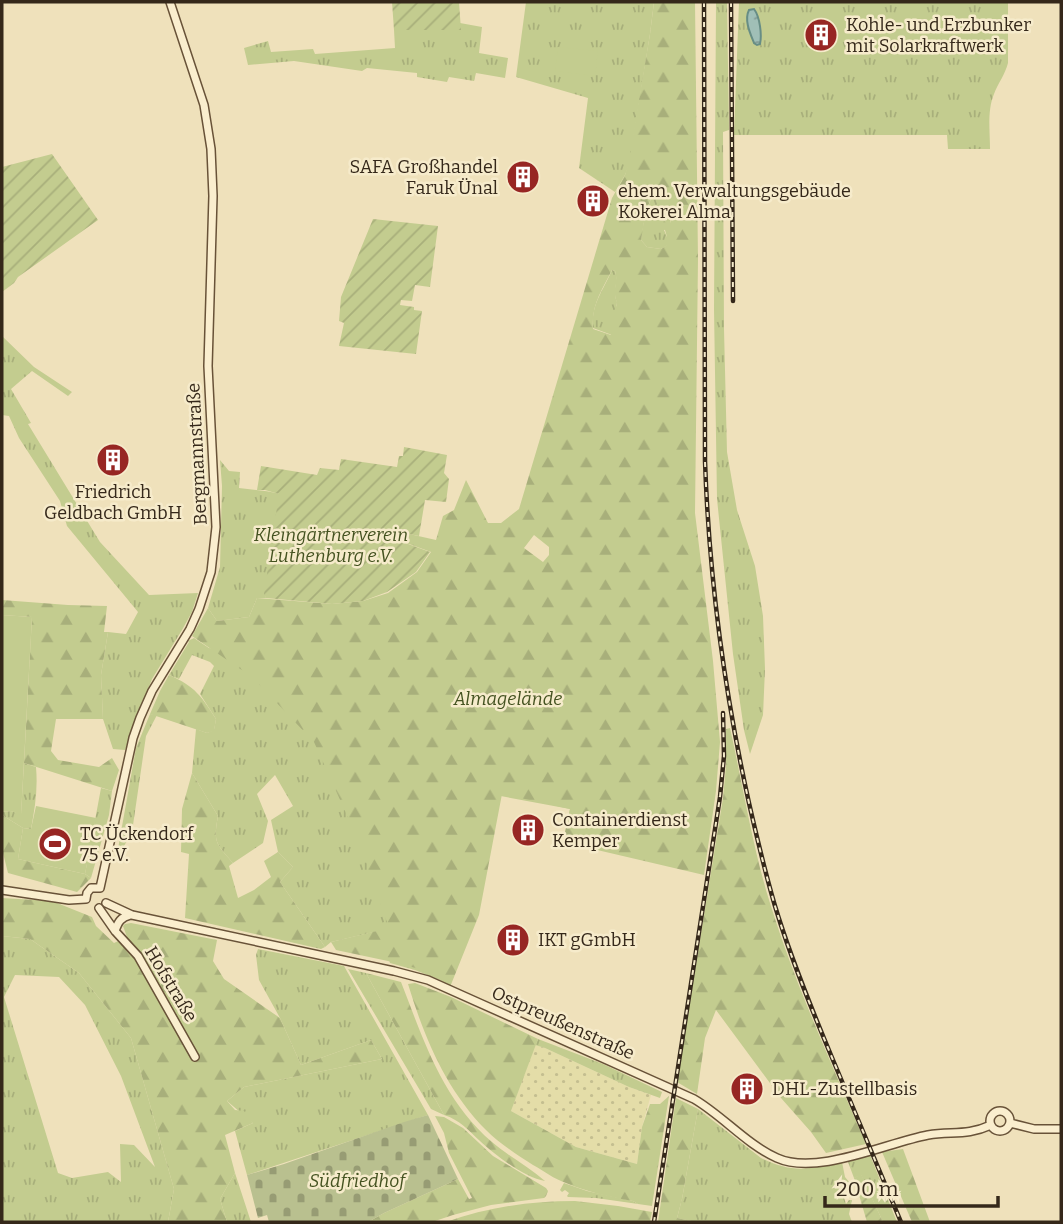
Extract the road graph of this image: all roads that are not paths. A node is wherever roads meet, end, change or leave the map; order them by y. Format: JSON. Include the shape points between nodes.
{"nodes":[{"id":1,"x":170,"y":2,"type":"edge"},
{"id":2,"x":2,"y":890,"type":"edge"},
{"id":3,"x":104,"y":897,"type":"junction"},
{"id":4,"x":86,"y":899,"type":"junction"},
{"id":5,"x":132,"y":915,"type":"junction"},
{"id":6,"x":115,"y":931,"type":"junction"},
{"id":7,"x":195,"y":1057,"type":"dead end"},
{"id":8,"x":1010,"y":1124,"type":"junction"},
{"id":9,"x":991,"y":1125,"type":"junction"},
{"id":10,"x":1061,"y":1129,"type":"edge"}],
"edges":[{"from":1,"to":3,"type":"street","name":"Bergmannstraße","via":[[204,105],[211,149],[208,366],[215,543],[199,609],[152,691],[133,738]]},
{"from":2,"to":4,"type":"street"},
{"from":3,"to":4,"type":"street","via":[[92,907]]},
{"from":3,"to":4,"type":"street","via":[[94,887]]},
{"from":3,"to":5,"type":"street","name":"Ostpreußenstraße"},
{"from":3,"to":6,"type":"street","name":"Hofstraße"},
{"from":5,"to":6,"type":"street","via":[[124,916]]},
{"from":5,"to":9,"type":"street","name":"Ostpreußenstraße","via":[[423,978],[694,1099],[784,1160],[814,1162],[852,1156],[928,1135],[971,1132]]},
{"from":6,"to":7,"type":"street","name":"Hofstraße","via":[[138,957]]},
{"from":8,"to":9,"type":"street","via":[[1000,1131]]},
{"from":8,"to":9,"type":"street","via":[[1008,1113],[1000,1110],[992,1114]]},
{"from":8,"to":10,"type":"street"}]}
